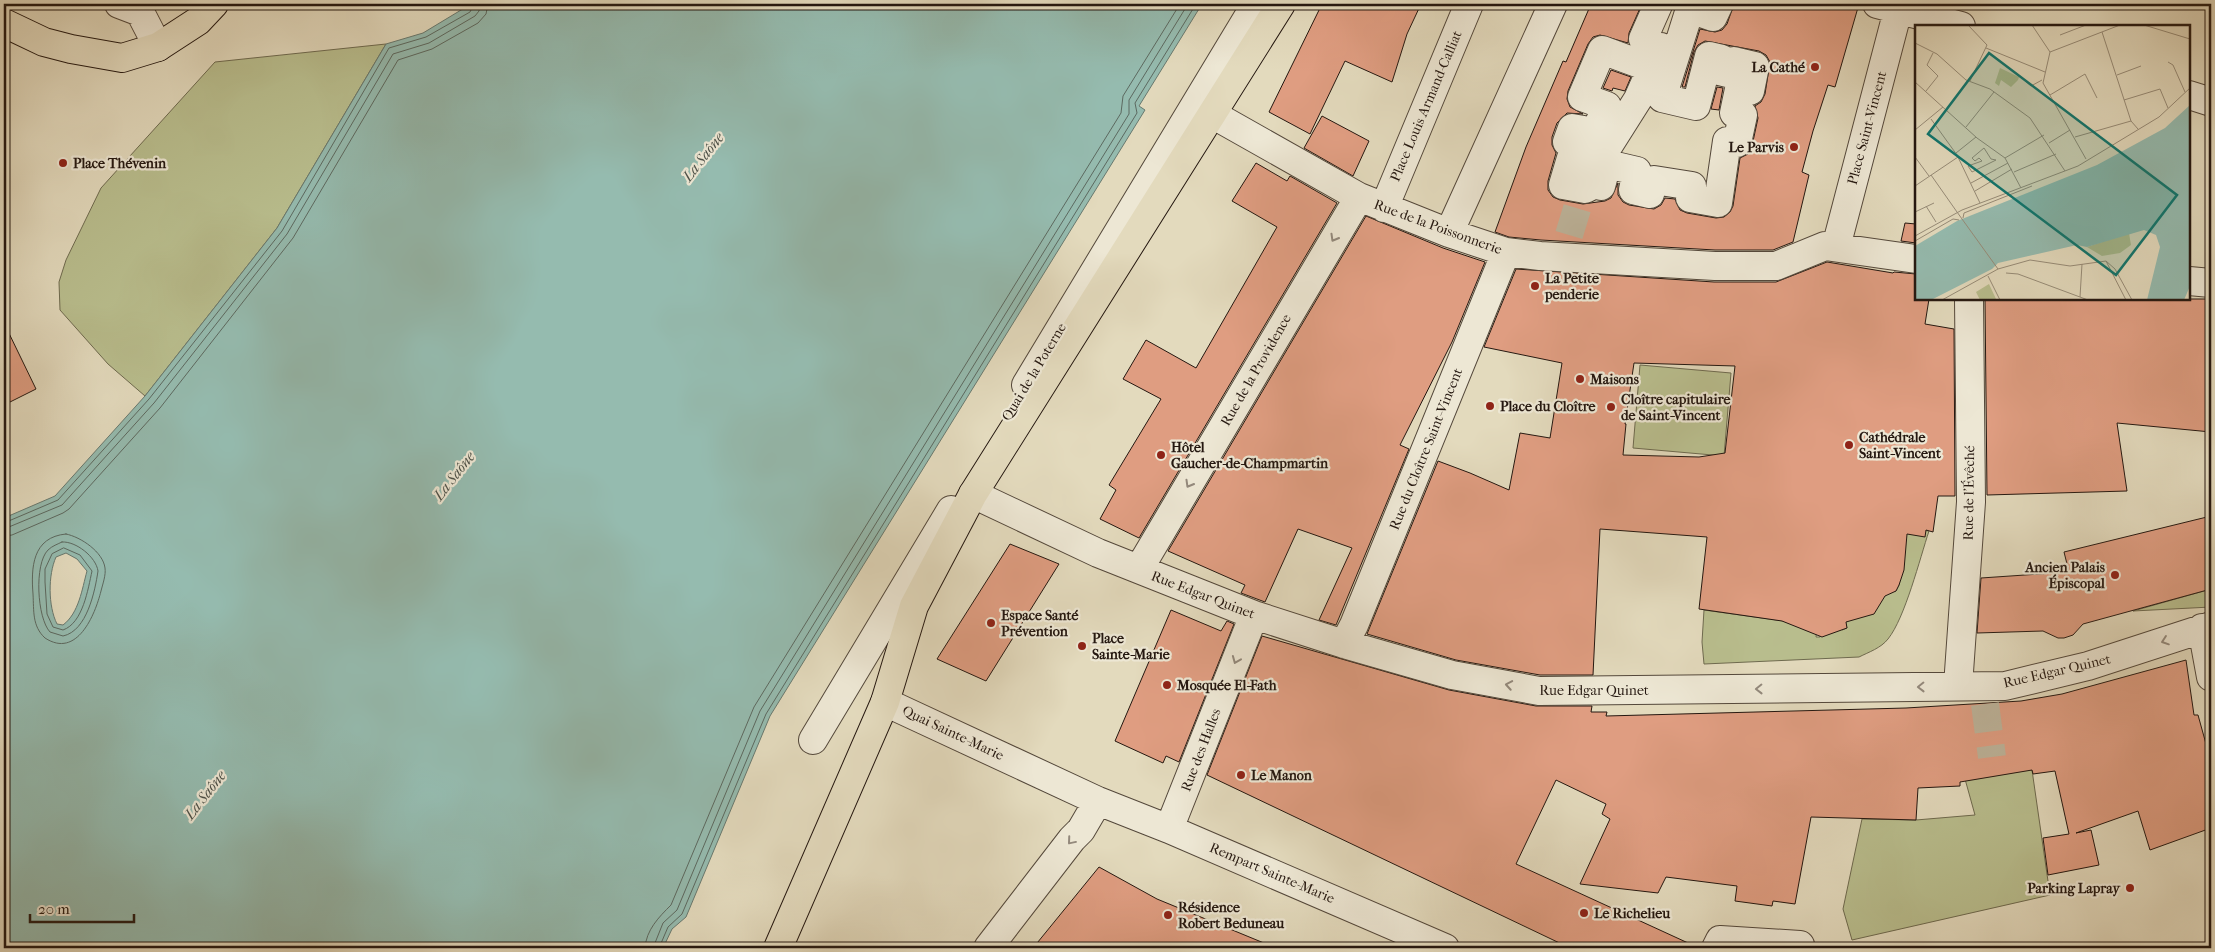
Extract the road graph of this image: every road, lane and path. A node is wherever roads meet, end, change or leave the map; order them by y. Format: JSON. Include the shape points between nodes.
{"nodes":[{"id":1,"x":119,"y":4,"type":"edge"},
{"id":2,"x":214,"y":4,"type":"edge"},
{"id":3,"x":1256,"y":4,"type":"edge"},
{"id":4,"x":1281,"y":4,"type":"edge"},
{"id":5,"x":1469,"y":4,"type":"edge"},
{"id":6,"x":1553,"y":4,"type":"edge"},
{"id":7,"x":1656,"y":4,"type":"edge"},
{"id":8,"x":1677,"y":4,"type":"edge"},
{"id":9,"x":1719,"y":4,"type":"edge"},
{"id":10,"x":1887,"y":7,"type":"edge"},
{"id":11,"x":4,"y":23,"type":"edge"},
{"id":12,"x":1957,"y":25,"type":"edge"},
{"id":13,"x":158,"y":47,"type":"junction"},
{"id":14,"x":2190,"y":95,"type":"edge"},
{"id":15,"x":2211,"y":102,"type":"edge"},
{"id":16,"x":1212,"y":114,"type":"junction"},
{"id":17,"x":1583,"y":188,"type":"junction"},
{"id":18,"x":1359,"y":197,"type":"junction"},
{"id":19,"x":1384,"y":208,"type":"junction"},
{"id":20,"x":1449,"y":233,"type":"junction"},
{"id":21,"x":1836,"y":247,"type":"junction"},
{"id":22,"x":1506,"y":252,"type":"junction"},
{"id":23,"x":1915,"y":259,"type":"edge"},
{"id":24,"x":2190,"y":281,"type":"edge"},
{"id":25,"x":2211,"y":283,"type":"edge"},
{"id":26,"x":1969,"y":300,"type":"edge"},
{"id":27,"x":973,"y":494,"type":"junction"},
{"id":28,"x":1139,"y":569,"type":"junction"},
{"id":29,"x":1254,"y":615,"type":"junction"},
{"id":30,"x":2206,"y":627,"type":"edge"},
{"id":31,"x":1344,"y":644,"type":"junction"},
{"id":32,"x":2211,"y":677,"type":"edge"},
{"id":33,"x":1958,"y":686,"type":"junction"},
{"id":34,"x":885,"y":702,"type":"junction"},
{"id":35,"x":813,"y":740,"type":"dead end"},
{"id":36,"x":1098,"y":801,"type":"junction"},
{"id":37,"x":1169,"y":829,"type":"junction"},
{"id":38,"x":1800,"y":945,"type":"dead end"},
{"id":39,"x":778,"y":948,"type":"edge"},
{"id":40,"x":988,"y":948,"type":"edge"},
{"id":41,"x":1445,"y":948,"type":"edge"},
{"id":42,"x":1716,"y":948,"type":"edge"}],
"edges":[{"from":1,"to":13,"type":"street","via":[[140,12]]},
{"from":2,"to":13,"type":"main road","via":[[198,21]]},
{"from":3,"to":35,"type":"street","name":"Quai de la Poterne"},
{"from":4,"to":16,"type":"main road","name":"Quai de la Poterne"},
{"from":5,"to":19,"type":"street","name":"Place Louis Armand-Calliat"},
{"from":6,"to":20,"type":"street"},
{"from":7,"to":17,"type":"street","via":[[1643,39],[1650,42],[1640,64],[1602,50],[1591,72],[1582,97],[1607,106],[1596,132],[1572,128],[1567,142],[1590,152],[1588,159],[1582,161],[1571,158],[1563,185]]},
{"from":8,"to":17,"type":"street","via":[[1638,100]]},
{"from":9,"to":17,"type":"street","via":[[1713,17],[1690,9],[1662,98],[1696,106],[1709,56],[1722,59],[1719,71],[1725,73],[1730,74],[1734,61],[1755,66],[1750,91],[1739,89],[1734,113],[1743,115],[1737,143],[1727,141],[1718,203],[1690,198],[1692,186],[1682,184],[1654,180],[1650,194],[1633,190],[1637,171],[1607,164],[1601,186],[1596,184]]},
{"from":10,"to":12,"type":"street","name":"Place Saint-Vincent"},
{"from":10,"to":21,"type":"street","name":"Place Saint-Vincent"},
{"from":11,"to":13,"type":"main road","via":[[44,42],[122,58]]},
{"from":14,"to":15,"type":"street"},
{"from":16,"to":18,"type":"street","name":"Rue de la Poissonnerie"},
{"from":16,"to":27,"type":"main road","name":"Quai de la Poterne"},
{"from":18,"to":19,"type":"street","name":"Rue de la Poissonnerie"},
{"from":18,"to":28,"type":"street","name":"Rue de la Providence","one_way":true},
{"from":19,"to":20,"type":"street","name":"Rue de la Poissonnerie"},
{"from":20,"to":22,"type":"street","name":"Rue de la Poissonnerie"},
{"from":21,"to":22,"type":"street","name":"Rue de la Poissonnerie","via":[[1825,246],[1776,266],[1715,266],[1558,249]]},
{"from":21,"to":23,"type":"street"},
{"from":22,"to":31,"type":"street","name":"Rue du Cloître Saint-Vincent"},
{"from":24,"to":25,"type":"street"},
{"from":26,"to":33,"type":"street","name":"Rue de l'Évêché","via":[[1971,502]]},
{"from":27,"to":28,"type":"street","name":"Rue Edgar Quinet"},
{"from":27,"to":34,"type":"main road","name":"Quai de la Poterne","via":[[914,606]]},
{"from":28,"to":29,"type":"street","name":"Rue Edgar Quinet"},
{"from":29,"to":31,"type":"street","name":"Rue Edgar Quinet"},
{"from":29,"to":37,"type":"street","name":"Rue des Halles","one_way":true},
{"from":30,"to":32,"type":"street"},
{"from":30,"to":33,"type":"street","name":"Rue Edgar Quinet","one_way":true,"via":[[2088,666],[2005,686]]},
{"from":33,"to":31,"type":"street","name":"Rue Edgar Quinet","one_way":true,"via":[[1539,691],[1452,675]]},
{"from":34,"to":36,"type":"street","name":"Quai Sainte-Marie"},
{"from":34,"to":39,"type":"main road","name":"Quai Sainte-Marie"},
{"from":36,"to":37,"type":"street","name":"Rempart Sainte-Marie"},
{"from":36,"to":40,"type":"street","one_way":true,"via":[[1081,830]]},
{"from":37,"to":41,"type":"street","name":"Rempart Sainte-Marie"},
{"from":38,"to":42,"type":"street","via":[[1720,940]]}]}
